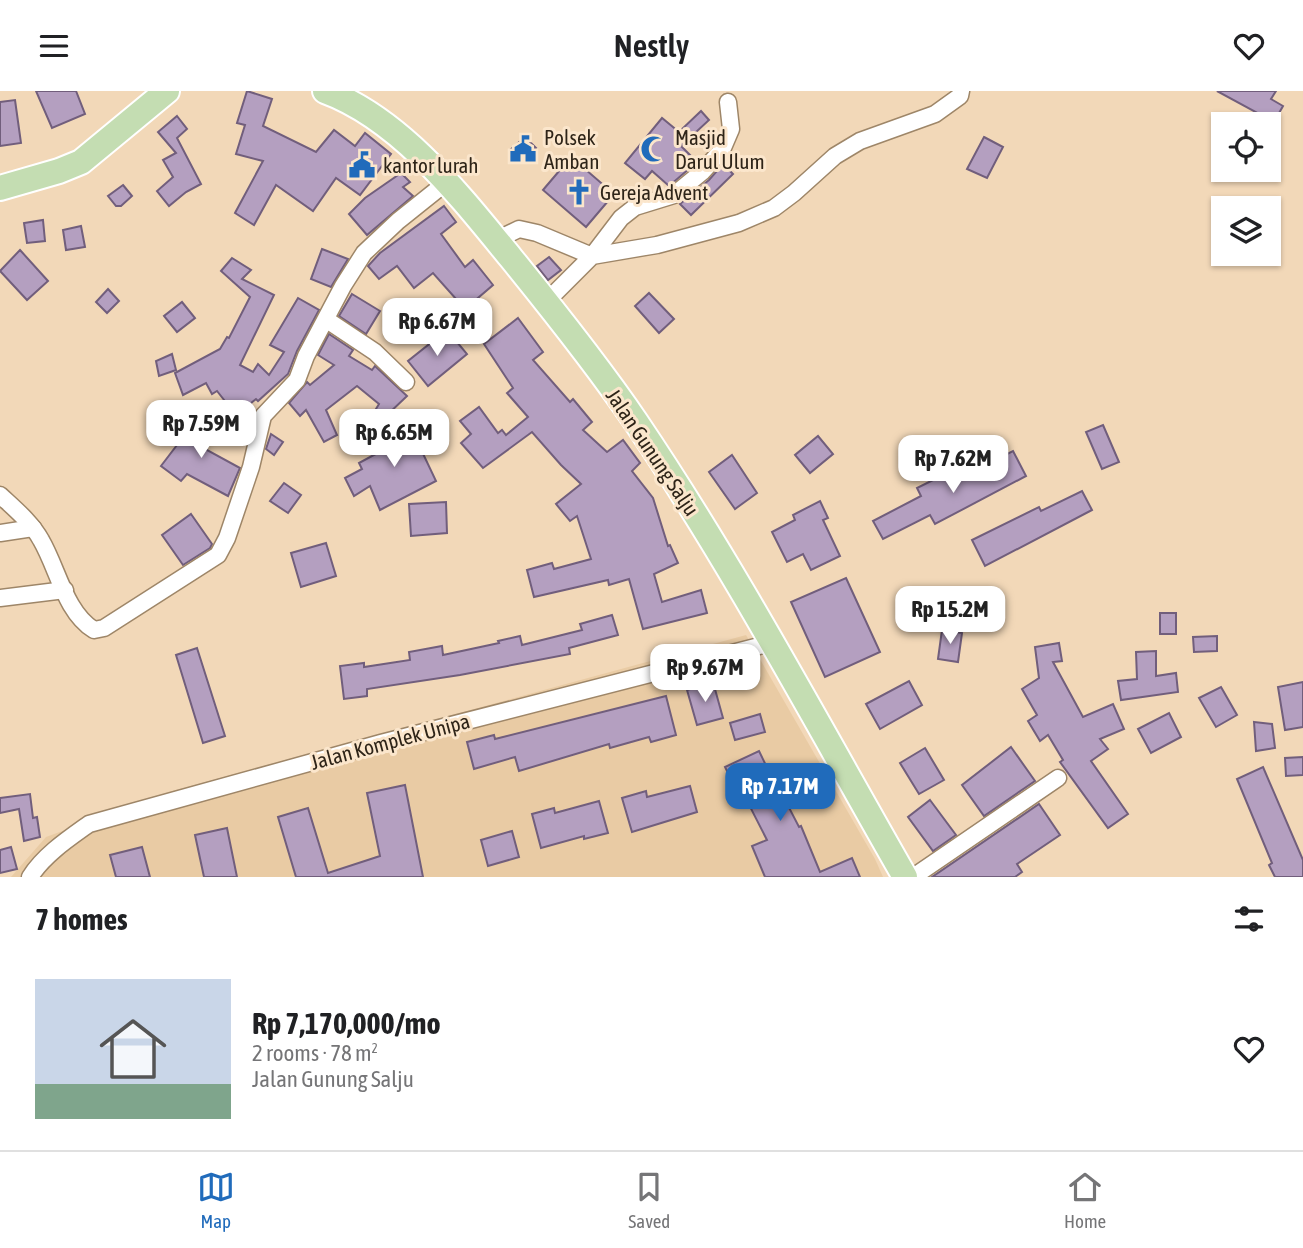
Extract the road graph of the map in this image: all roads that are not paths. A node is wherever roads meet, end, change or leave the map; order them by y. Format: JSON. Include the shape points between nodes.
{"nodes":[{"id":1,"x":167,"y":91,"type":"edge"},
{"id":2,"x":961,"y":91,"type":"edge"},
{"id":3,"x":337,"y":94,"type":"edge"},
{"id":4,"x":728,"y":102,"type":"dead end"},
{"id":5,"x":448,"y":181,"type":"junction"},
{"id":6,"x":0,"y":188,"type":"edge"},
{"id":7,"x":496,"y":240,"type":"junction"},
{"id":8,"x":592,"y":256,"type":"junction"},
{"id":9,"x":547,"y":302,"type":"junction"},
{"id":10,"x":327,"y":320,"type":"junction"},
{"id":11,"x":406,"y":382,"type":"dead end"},
{"id":12,"x":0,"y":495,"type":"edge"},
{"id":13,"x":33,"y":528,"type":"junction"},
{"id":14,"x":0,"y":533,"type":"edge"},
{"id":15,"x":65,"y":590,"type":"junction"},
{"id":16,"x":0,"y":598,"type":"edge"},
{"id":17,"x":771,"y":643,"type":"junction"},
{"id":18,"x":1058,"y":778,"type":"dead end"},
{"id":19,"x":30,"y":877,"type":"edge"},
{"id":20,"x":905,"y":877,"type":"edge"},
{"id":21,"x":913,"y":877,"type":"edge"}],
"edges":[{"from":1,"to":6,"type":"main road","via":[[80,162]]},
{"from":2,"to":8,"type":"street","via":[[935,114],[860,141],[835,156],[774,208],[739,223],[657,245]]},
{"from":3,"to":5,"type":"main road","name":"Jalan Gunung Salju","via":[[388,129]]},
{"from":4,"to":8,"type":"street","via":[[731,129],[722,150],[674,195],[635,207],[621,218]]},
{"from":5,"to":7,"type":"main road","name":"Jalan Gunung Salju"},
{"from":5,"to":10,"type":"street","via":[[364,253]]},
{"from":7,"to":8,"type":"street","via":[[519,229]]},
{"from":7,"to":9,"type":"main road","name":"Jalan Gunung Salju"},
{"from":8,"to":9,"type":"street"},
{"from":9,"to":17,"type":"main road","name":"Jalan Gunung Salju","via":[[635,421]]},
{"from":10,"to":11,"type":"street","via":[[375,352]]},
{"from":10,"to":15,"type":"street","via":[[297,380],[263,416],[251,467],[218,555],[104,628],[94,630],[87,625]]},
{"from":12,"to":13,"type":"street"},
{"from":13,"to":14,"type":"street"},
{"from":13,"to":15,"type":"street"},
{"from":15,"to":16,"type":"street"},
{"from":17,"to":19,"type":"street","name":"Jalan Komplek Unipa","via":[[89,824]]},
{"from":17,"to":20,"type":"main road","name":"Jalan Gunung Salju"},
{"from":18,"to":21,"type":"street"}]}
